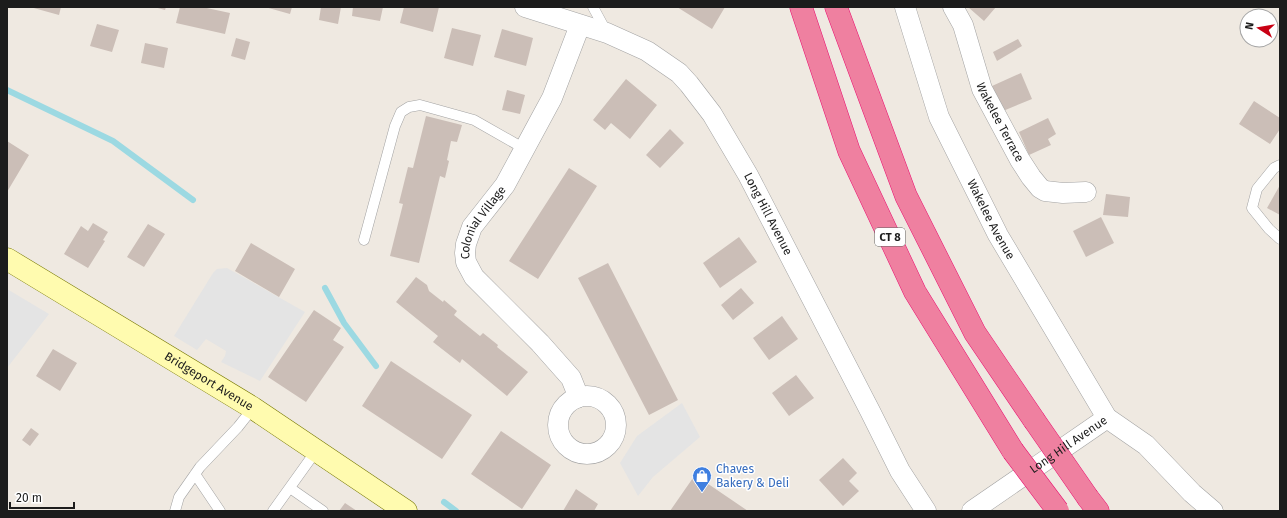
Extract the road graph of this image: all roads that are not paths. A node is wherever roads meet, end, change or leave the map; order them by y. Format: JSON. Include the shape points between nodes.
{"nodes":[{"id":1,"x":525,"y":7,"type":"edge"},
{"id":2,"x":593,"y":7,"type":"edge"},
{"id":3,"x":801,"y":7,"type":"edge"},
{"id":4,"x":836,"y":7,"type":"edge"},
{"id":5,"x":904,"y":7,"type":"edge"},
{"id":6,"x":953,"y":7,"type":"edge"},
{"id":7,"x":580,"y":25,"type":"junction"},
{"id":8,"x":607,"y":33,"type":"junction"},
{"id":9,"x":525,"y":149,"type":"junction"},
{"id":10,"x":1280,"y":165,"type":"edge"},
{"id":11,"x":1086,"y":192,"type":"dead end"},
{"id":12,"x":1280,"y":239,"type":"edge"},
{"id":13,"x":364,"y":240,"type":"dead end"},
{"id":14,"x":9,"y":265,"type":"edge"},
{"id":15,"x":577,"y":398,"type":"dead end"},
{"id":16,"x":253,"y":408,"type":"junction"},
{"id":17,"x":1108,"y":418,"type":"junction"},
{"id":18,"x":316,"y":451,"type":"junction"},
{"id":19,"x":195,"y":474,"type":"junction"},
{"id":20,"x":290,"y":488,"type":"junction"},
{"id":21,"x":1093,"y":505,"type":"edge"},
{"id":22,"x":175,"y":511,"type":"edge"},
{"id":23,"x":220,"y":511,"type":"edge"},
{"id":24,"x":273,"y":511,"type":"edge"},
{"id":25,"x":324,"y":511,"type":"edge"},
{"id":26,"x":406,"y":511,"type":"edge"},
{"id":27,"x":926,"y":511,"type":"edge"},
{"id":28,"x":972,"y":511,"type":"edge"},
{"id":29,"x":1058,"y":511,"type":"edge"},
{"id":30,"x":1213,"y":511,"type":"edge"}],
"edges":[{"from":1,"to":7,"type":"street","name":"Long Hill Avenue"},
{"from":2,"to":8,"type":"lane"},
{"from":3,"to":29,"type":"highway","number":"CT 8","bridge":true,"via":[[849,151],[915,292],[1013,451]]},
{"from":4,"to":21,"type":"highway","number":"CT 8","bridge":true,"via":[[906,196],[975,333]]},
{"from":5,"to":17,"type":"street","name":"Wakelee Avenue","via":[[939,117],[998,235]]},
{"from":6,"to":11,"type":"street","name":"Wakelee Terrace","via":[[963,25],[982,89],[1031,177],[1045,191]]},
{"from":7,"to":8,"type":"street","name":"Long Hill Avenue"},
{"from":7,"to":9,"type":"street","name":"Colonial Village","via":[[552,98]]},
{"from":8,"to":27,"type":"street","name":"Long Hill Avenue","via":[[647,51],[679,73],[712,114],[748,175],[900,471]]},
{"from":9,"to":13,"type":"lane","via":[[474,120],[420,105],[409,107],[401,112],[395,126]]},
{"from":9,"to":15,"type":"street","name":"Colonial Village","via":[[505,185],[472,227],[466,244],[466,262],[474,277],[571,378]]},
{"from":10,"to":12,"type":"lane","via":[[1274,168],[1257,189],[1252,208]]},
{"from":14,"to":16,"type":"main road","name":"Bridgeport Avenue"},
{"from":16,"to":18,"type":"main road","name":"Bridgeport Avenue"},
{"from":16,"to":19,"type":"lane"},
{"from":17,"to":28,"type":"street","name":"Long Hill Avenue"},
{"from":17,"to":30,"type":"street","name":"Long Hill Avenue","via":[[1146,446]]},
{"from":18,"to":20,"type":"lane"},
{"from":18,"to":26,"type":"main road","name":"Bridgeport Avenue"},
{"from":19,"to":22,"type":"lane","via":[[178,496]]},
{"from":19,"to":23,"type":"lane"},
{"from":20,"to":24,"type":"lane"},
{"from":20,"to":25,"type":"lane"}]}
